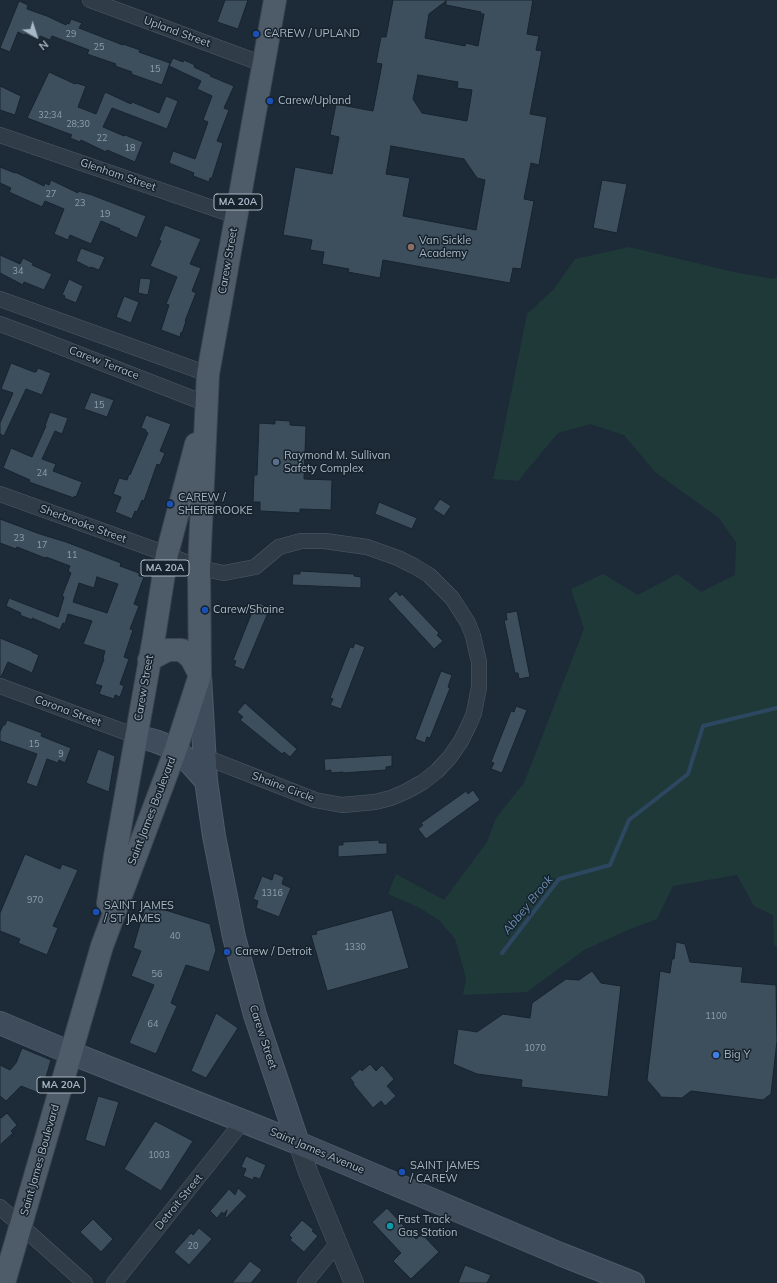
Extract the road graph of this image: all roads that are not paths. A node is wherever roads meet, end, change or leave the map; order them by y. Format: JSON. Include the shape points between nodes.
{"nodes":[{"id":1,"x":90,"y":0,"type":"edge"},
{"id":2,"x":275,"y":0,"type":"edge"},
{"id":3,"x":263,"y":64,"type":"junction"},
{"id":4,"x":0,"y":135,"type":"edge"},
{"id":5,"x":236,"y":216,"type":"junction"},
{"id":6,"x":0,"y":299,"type":"edge"},
{"id":7,"x":0,"y":324,"type":"edge"},
{"id":8,"x":208,"y":374,"type":"junction"},
{"id":9,"x":207,"y":404,"type":"junction"},
{"id":10,"x":0,"y":494,"type":"edge"},
{"id":11,"x":167,"y":554,"type":"junction"},
{"id":12,"x":199,"y":568,"type":"junction"},
{"id":13,"x":149,"y":660,"type":"junction"},
{"id":14,"x":200,"y":675,"type":"junction"},
{"id":15,"x":0,"y":686,"type":"edge"},
{"id":16,"x":136,"y":736,"type":"junction"},
{"id":17,"x":176,"y":749,"type":"junction"},
{"id":18,"x":206,"y":757,"type":"junction"},
{"id":19,"x":206,"y":781,"type":"junction"},
{"id":20,"x":102,"y":946,"type":"junction"},
{"id":21,"x":0,"y":1023,"type":"edge"},
{"id":22,"x":71,"y":1053,"type":"junction"},
{"id":23,"x":243,"y":1121,"type":"junction"},
{"id":24,"x":298,"y":1143,"type":"junction"},
{"id":25,"x":0,"y":1207,"type":"edge"},
{"id":26,"x":21,"y":1225,"type":"junction"},
{"id":27,"x":337,"y":1244,"type":"junction"},
{"id":28,"x":4,"y":1283,"type":"edge"},
{"id":29,"x":85,"y":1283,"type":"edge"},
{"id":30,"x":114,"y":1283,"type":"edge"},
{"id":31,"x":305,"y":1283,"type":"edge"},
{"id":32,"x":354,"y":1283,"type":"edge"},
{"id":33,"x":633,"y":1283,"type":"edge"}],
"edges":[{"from":1,"to":3,"type":"street","name":"Upland Street"},
{"from":2,"to":3,"type":"main road","name":"Carew Street","number":"MA 20A"},
{"from":3,"to":5,"type":"main road","name":"Carew Street","number":"MA 20A"},
{"from":4,"to":5,"type":"street","name":"Glenham Street"},
{"from":5,"to":8,"type":"main road","name":"Carew Street","number":"MA 20A"},
{"from":6,"to":8,"type":"street"},
{"from":7,"to":9,"type":"street","name":"Carew Terrace"},
{"from":8,"to":9,"type":"main road","name":"Carew Street","number":"MA 20A"},
{"from":9,"to":11,"type":"main road","name":"Carew Street","number":"MA 20A"},
{"from":9,"to":12,"type":"main road","name":"Carew Street","number":"MA 20A"},
{"from":10,"to":11,"type":"street","name":"Sherbrooke Street"},
{"from":11,"to":12,"type":"street"},
{"from":11,"to":13,"type":"main road","name":"Carew Street","number":"MA 20A"},
{"from":12,"to":14,"type":"main road","name":"Carew Street","number":"MA 20A"},
{"from":12,"to":18,"type":"street","name":"Shaine Circle","via":[[224,574],[255,567],[279,547],[301,541],[324,540],[387,553],[414,566],[452,598],[474,636],[480,675],[477,700],[461,742],[437,771],[423,782],[391,798],[342,805],[315,800]]},
{"from":13,"to":14,"type":"main road","via":[[168,650],[182,650],[191,658]]},
{"from":13,"to":16,"type":"main road","name":"Carew Street","number":"MA 20A"},
{"from":14,"to":17,"type":"main road","name":"Saint James Boulevard","number":"MA 20A"},
{"from":14,"to":18,"type":"main road","name":"Carew Street"},
{"from":15,"to":16,"type":"street","name":"Corona Street"},
{"from":16,"to":17,"type":"main road","name":"Carew Street","via":[[155,740]]},
{"from":16,"to":20,"type":"main road","name":"Saint James Boulevard","number":"MA 20A"},
{"from":17,"to":19,"type":"main road","name":"Carew Street"},
{"from":17,"to":20,"type":"main road","name":"Saint James Boulevard","number":"MA 20A"},
{"from":18,"to":19,"type":"main road","name":"Carew Street"},
{"from":19,"to":24,"type":"main road","name":"Carew Street","via":[[234,937],[255,1015]]},
{"from":20,"to":22,"type":"main road","name":"Saint James Boulevard","number":"MA 20A"},
{"from":21,"to":22,"type":"main road","name":"Saint James Avenue"},
{"from":22,"to":23,"type":"main road","name":"Saint James Avenue"},
{"from":22,"to":26,"type":"main road","name":"Saint James Boulevard","number":"MA 20A"},
{"from":23,"to":24,"type":"main road","name":"Saint James Avenue"},
{"from":23,"to":30,"type":"street","name":"Detroit Street"},
{"from":24,"to":27,"type":"street","name":"Carew Street"},
{"from":24,"to":33,"type":"main road","name":"Saint James Avenue"},
{"from":25,"to":26,"type":"street"},
{"from":26,"to":28,"type":"main road","name":"Saint James Boulevard","number":"MA 20A"},
{"from":26,"to":29,"type":"street"},
{"from":27,"to":31,"type":"street"},
{"from":27,"to":32,"type":"street","name":"Carew Street"}]}
